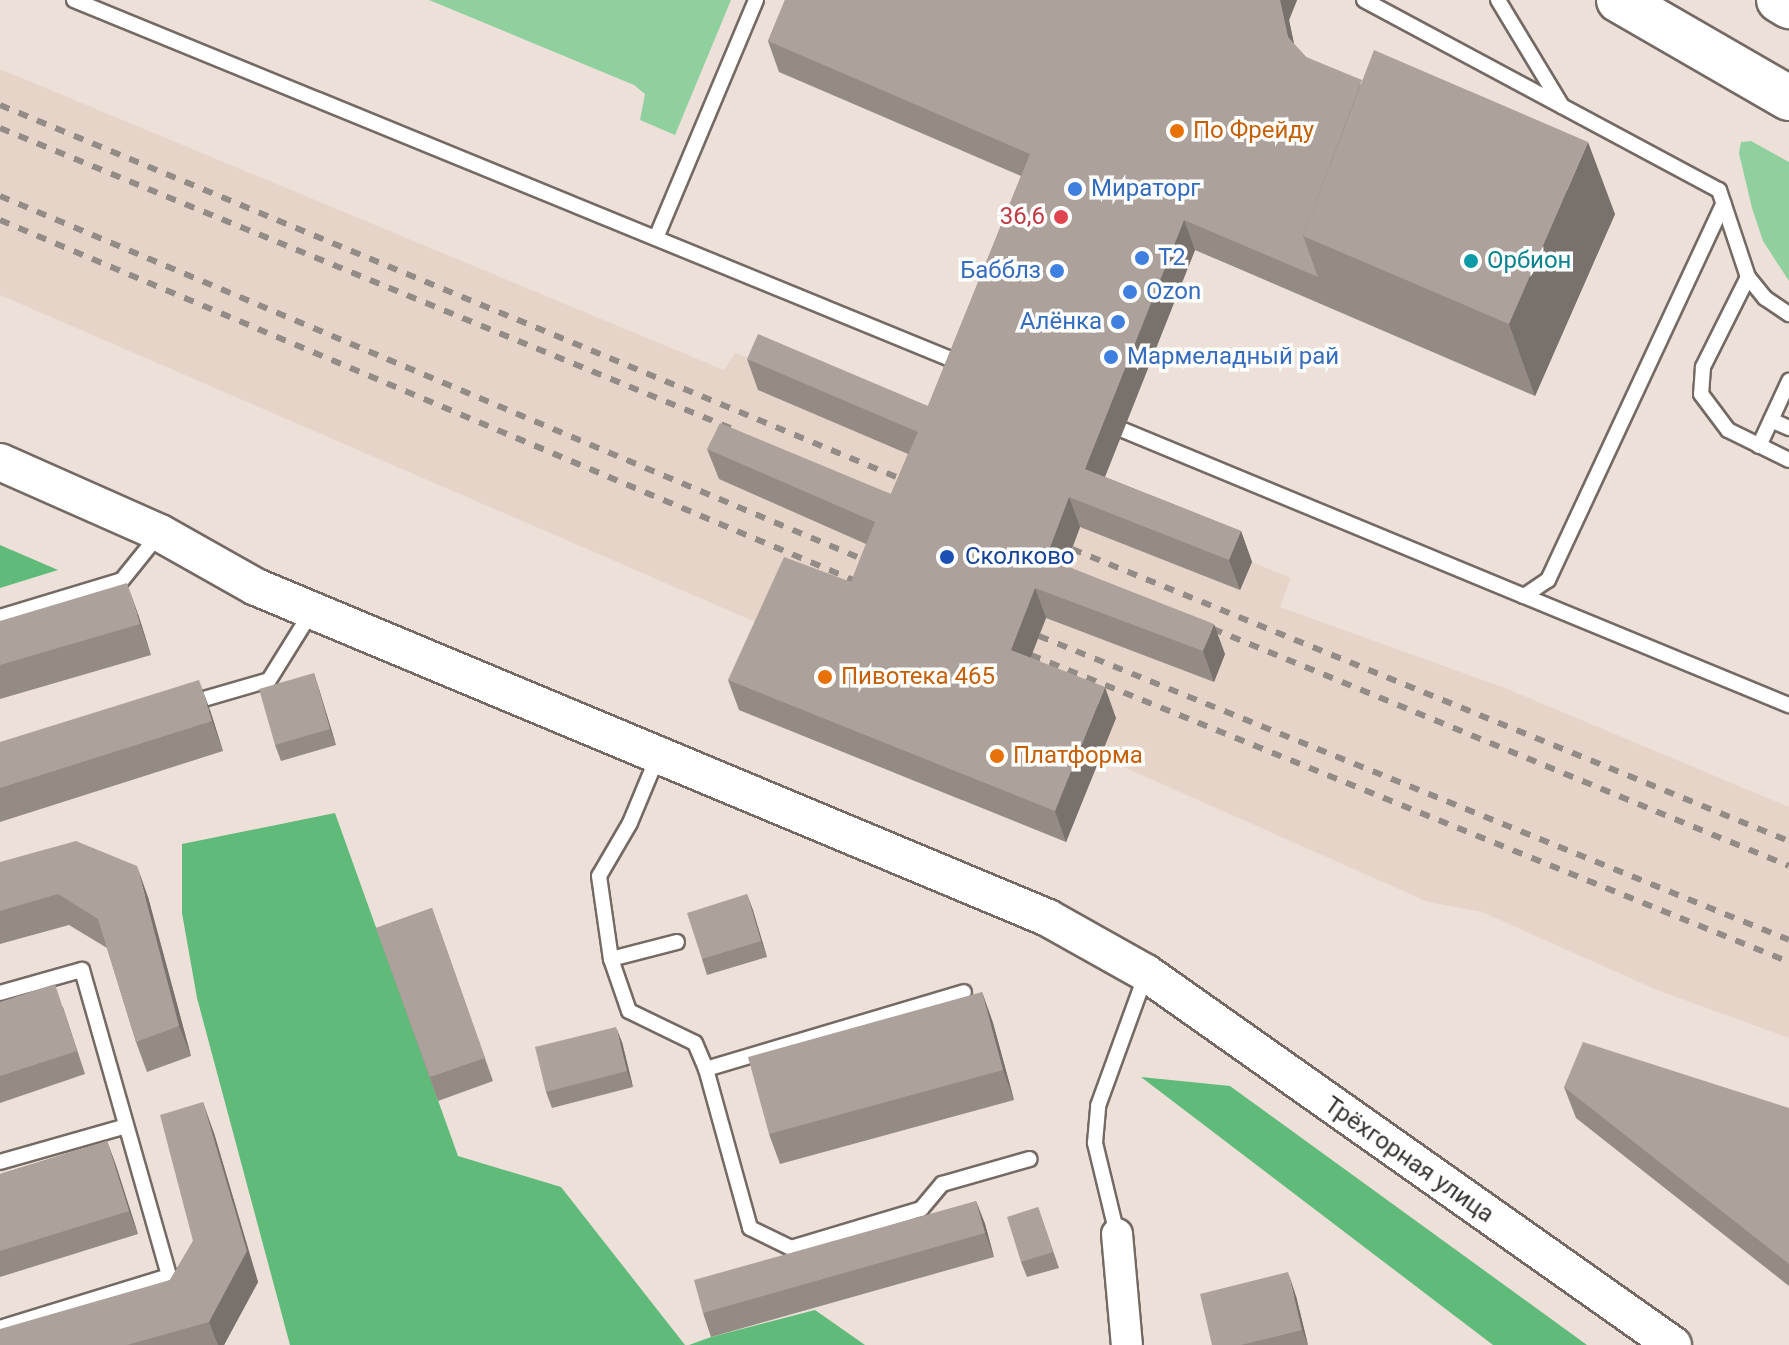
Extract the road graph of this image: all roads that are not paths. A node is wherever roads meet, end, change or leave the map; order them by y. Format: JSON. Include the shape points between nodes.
{"nodes":[{"id":1,"x":74,"y":0,"type":"edge"},
{"id":2,"x":756,"y":0,"type":"edge"},
{"id":3,"x":1364,"y":0,"type":"edge"},
{"id":4,"x":1498,"y":0,"type":"edge"},
{"id":5,"x":1619,"y":0,"type":"edge"},
{"id":6,"x":1779,"y":0,"type":"edge"},
{"id":7,"x":1789,"y":6,"type":"edge"},
{"id":8,"x":1789,"y":98,"type":"edge"},
{"id":9,"x":1562,"y":106,"type":"junction"},
{"id":10,"x":1721,"y":197,"type":"junction"},
{"id":11,"x":656,"y":238,"type":"junction"},
{"id":12,"x":1748,"y":277,"type":"junction"},
{"id":13,"x":1789,"y":314,"type":"edge"},
{"id":14,"x":967,"y":366,"type":"edge"},
{"id":15,"x":1788,"y":385,"type":"edge"},
{"id":16,"x":1771,"y":420,"type":"junction"},
{"id":17,"x":1789,"y":428,"type":"edge"},
{"id":18,"x":1123,"y":430,"type":"dead end"},
{"id":19,"x":1759,"y":446,"type":"junction"},
{"id":20,"x":1789,"y":460,"type":"edge"},
{"id":21,"x":0,"y":462,"type":"edge"},
{"id":22,"x":160,"y":533,"type":"junction"},
{"id":23,"x":1524,"y":596,"type":"junction"},
{"id":24,"x":312,"y":611,"type":"junction"},
{"id":25,"x":0,"y":617,"type":"edge"},
{"id":26,"x":1789,"y":705,"type":"edge"},
{"id":27,"x":179,"y":706,"type":"edge"},
{"id":28,"x":657,"y":758,"type":"junction"},
{"id":29,"x":677,"y":942,"type":"dead end"},
{"id":30,"x":611,"y":959,"type":"junction"},
{"id":31,"x":1146,"y":973,"type":"junction"},
{"id":32,"x":964,"y":992,"type":"dead end"},
{"id":33,"x":0,"y":993,"type":"edge"},
{"id":34,"x":706,"y":1069,"type":"junction"},
{"id":35,"x":126,"y":1126,"type":"junction"},
{"id":36,"x":1030,"y":1159,"type":"dead end"},
{"id":37,"x":0,"y":1162,"type":"edge"},
{"id":38,"x":1117,"y":1234,"type":"joint"},
{"id":39,"x":0,"y":1328,"type":"edge"},
{"id":40,"x":1127,"y":1345,"type":"edge"},
{"id":41,"x":1673,"y":1345,"type":"edge"}],
"edges":[{"from":1,"to":11,"type":"lane"},
{"from":2,"to":11,"type":"lane"},
{"from":3,"to":9,"type":"lane"},
{"from":4,"to":9,"type":"lane"},
{"from":5,"to":8,"type":"highway"},
{"from":6,"to":7,"type":"highway"},
{"from":9,"to":10,"type":"lane"},
{"from":10,"to":12,"type":"lane"},
{"from":10,"to":23,"type":"lane","via":[[1548,580]]},
{"from":11,"to":14,"type":"lane"},
{"from":12,"to":13,"type":"lane","via":[[1765,298]]},
{"from":12,"to":19,"type":"lane","via":[[1703,367],[1701,394],[1728,430]]},
{"from":15,"to":16,"type":"lane"},
{"from":16,"to":17,"type":"lane"},
{"from":16,"to":19,"type":"lane"},
{"from":18,"to":23,"type":"lane"},
{"from":19,"to":20,"type":"lane"},
{"from":21,"to":22,"type":"street","name":"Трёхгорная улица"},
{"from":22,"to":24,"type":"street","name":"Трёхгорная улица","via":[[256,587]]},
{"from":22,"to":25,"type":"lane","via":[[122,580]]},
{"from":23,"to":26,"type":"lane"},
{"from":24,"to":27,"type":"lane","via":[[269,680]]},
{"from":24,"to":28,"type":"street","name":"Трёхгорная улица"},
{"from":28,"to":30,"type":"lane","via":[[630,823],[599,876]]},
{"from":28,"to":31,"type":"street","name":"Трёхгорная улица","via":[[1048,918]]},
{"from":29,"to":30,"type":"lane"},
{"from":30,"to":34,"type":"lane","via":[[629,1011],[695,1043]]},
{"from":31,"to":38,"type":"lane","via":[[1098,1106],[1095,1143]]},
{"from":31,"to":41,"type":"street","name":"Трёхгорная улица"},
{"from":32,"to":34,"type":"lane"},
{"from":33,"to":35,"type":"lane","via":[[82,970]]},
{"from":34,"to":36,"type":"lane","via":[[750,1228],[791,1248],[921,1209],[942,1184]]},
{"from":35,"to":37,"type":"lane"},
{"from":35,"to":39,"type":"lane","via":[[169,1276]]},
{"from":38,"to":40,"type":"street"}]}
